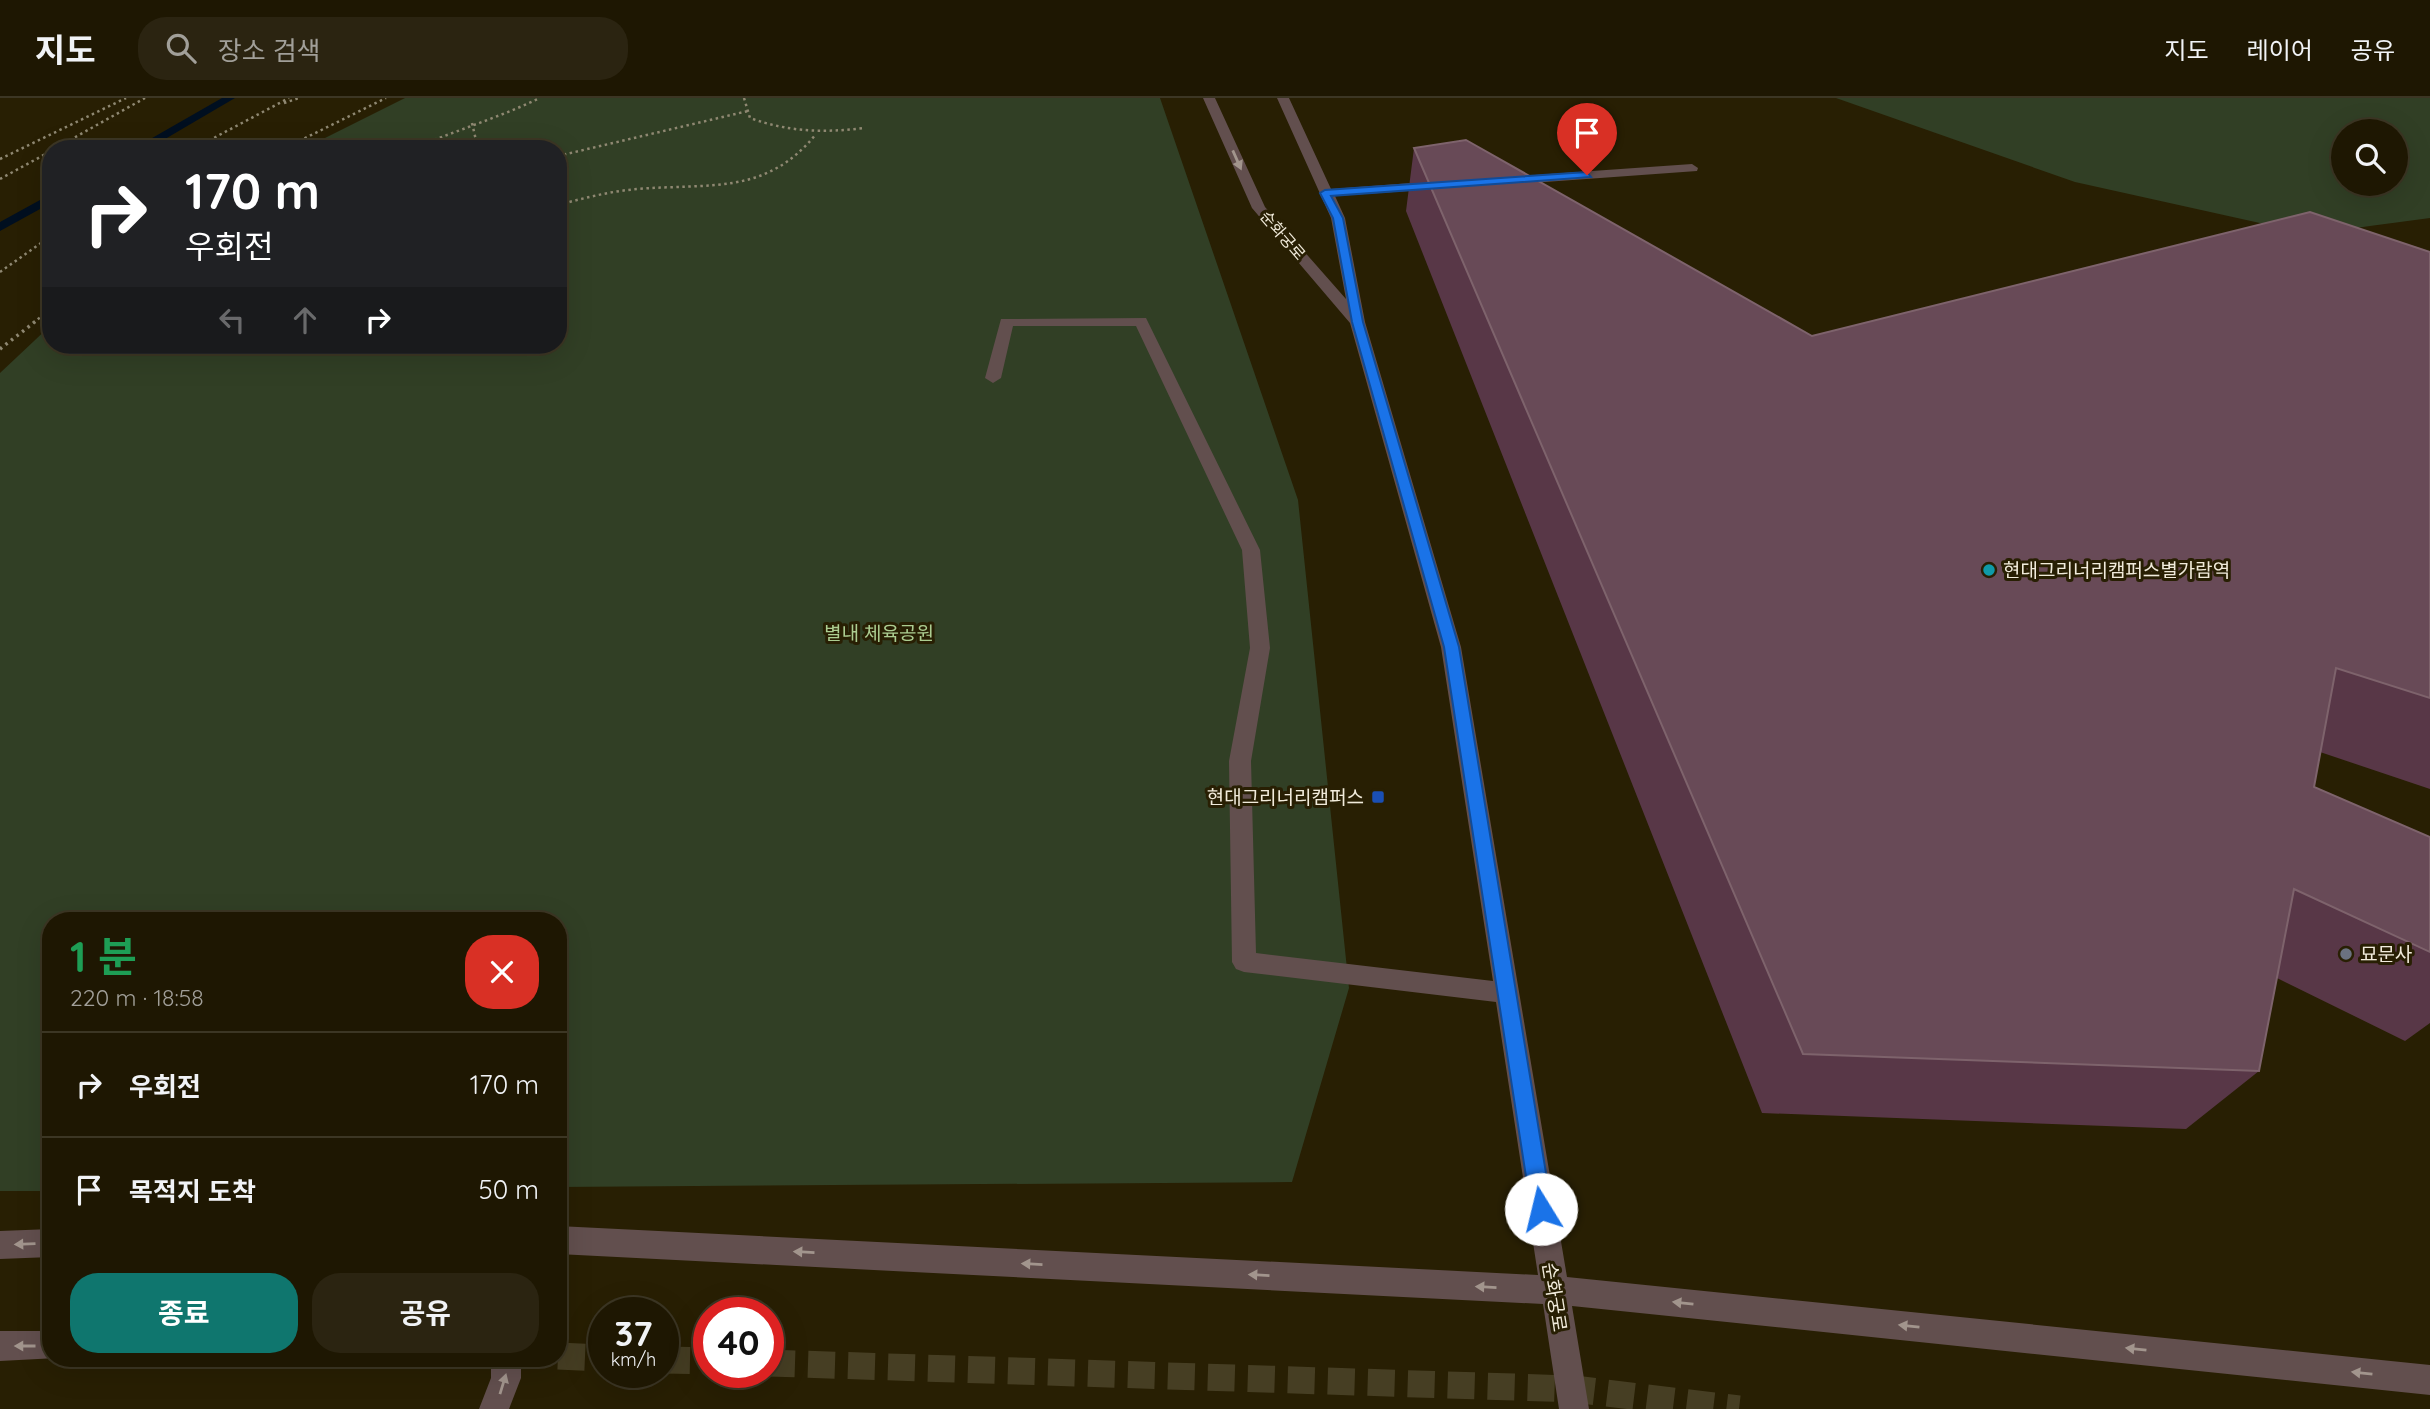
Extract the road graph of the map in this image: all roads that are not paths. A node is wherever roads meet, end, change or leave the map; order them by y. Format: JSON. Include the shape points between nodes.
{"nodes":[{"id":1,"x":1209,"y":98,"type":"edge"},
{"id":2,"x":1283,"y":98,"type":"edge"},
{"id":3,"x":1692,"y":168,"type":"dead end"},
{"id":4,"x":1488,"y":182,"type":"edge"},
{"id":5,"x":1448,"y":185,"type":"edge"},
{"id":6,"x":1325,"y":193,"type":"junction"},
{"id":7,"x":1357,"y":322,"type":"junction"},
{"id":8,"x":993,"y":379,"type":"dead end"},
{"id":9,"x":1507,"y":993,"type":"junction"},
{"id":10,"x":567,"y":1240,"type":"edge"},
{"id":11,"x":42,"y":1243,"type":"edge"},
{"id":12,"x":0,"y":1245,"type":"edge"},
{"id":13,"x":1554,"y":1290,"type":"junction"},
{"id":14,"x":0,"y":1346,"type":"edge"},
{"id":15,"x":42,"y":1346,"type":"edge"},
{"id":16,"x":506,"y":1367,"type":"edge"},
{"id":17,"x":2430,"y":1380,"type":"edge"},
{"id":18,"x":494,"y":1409,"type":"edge"},
{"id":19,"x":1574,"y":1409,"type":"edge"}],
"edges":[{"from":1,"to":7,"type":"street","name":"순화궁로","one_way":true,"via":[[1259,208]]},
{"from":2,"to":6,"type":"street","name":"순화궁로"},
{"from":3,"to":4,"type":"street"},
{"from":5,"to":6,"type":"street"},
{"from":6,"to":7,"type":"street","name":"순화궁로","via":[[1338,218]]},
{"from":7,"to":9,"type":"street","name":"순화궁로","via":[[1451,647]]},
{"from":8,"to":9,"type":"street","via":[[1006,323],[1140,321],[1251,550],[1260,648],[1240,761],[1244,962]]},
{"from":9,"to":13,"type":"street","name":"순화궁로"},
{"from":13,"to":10,"type":"street","one_way":true},
{"from":11,"to":12,"type":"street","one_way":true},
{"from":17,"to":13,"type":"street","one_way":true},
{"from":13,"to":19,"type":"street","name":"순화궁로"},
{"from":15,"to":14,"type":"street","one_way":true},
{"from":18,"to":16,"type":"street","one_way":true}]}
